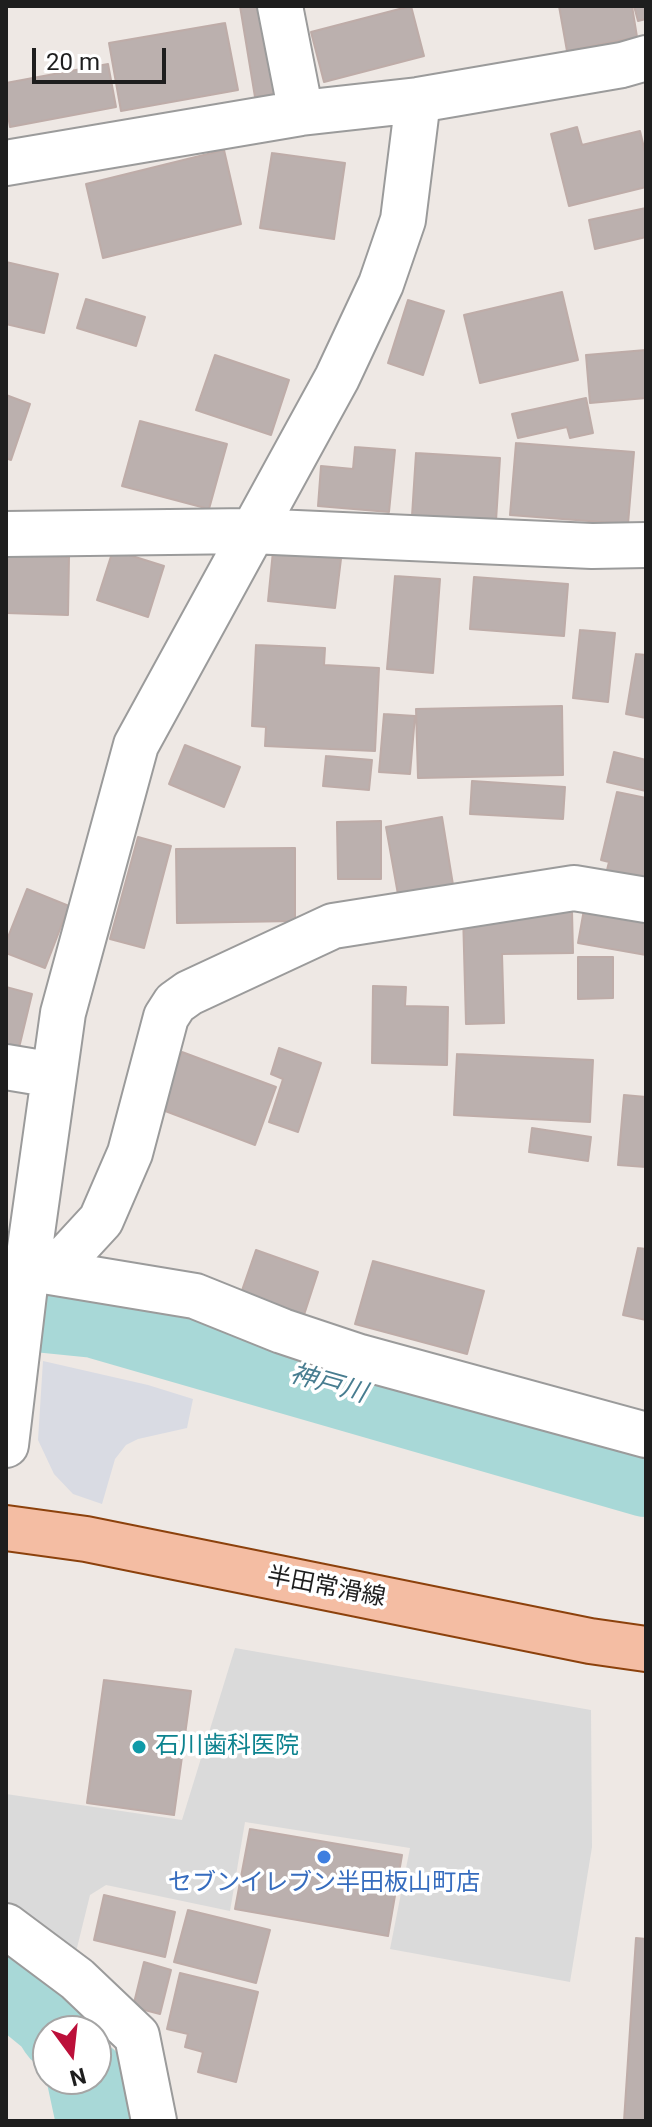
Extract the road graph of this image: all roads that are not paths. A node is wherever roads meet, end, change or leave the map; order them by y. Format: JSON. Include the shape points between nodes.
{"nodes":[{"id":1,"x":280,"y":6,"type":"edge"},
{"id":2,"x":646,"y":58,"type":"edge"},
{"id":3,"x":418,"y":100,"type":"junction"},
{"id":4,"x":301,"y":113,"type":"junction"},
{"id":5,"x":21,"y":161,"type":"edge"},
{"id":6,"x":251,"y":531,"type":"junction"},
{"id":7,"x":6,"y":534,"type":"edge"},
{"id":8,"x":646,"y":545,"type":"edge"},
{"id":9,"x":646,"y":900,"type":"edge"},
{"id":10,"x":6,"y":1067,"type":"edge"},
{"id":11,"x":54,"y":1075,"type":"junction"},
{"id":12,"x":28,"y":1271,"type":"edge"},
{"id":13,"x":646,"y":1435,"type":"edge"},
{"id":14,"x":6,"y":1445,"type":"edge"},
{"id":15,"x":6,"y":1528,"type":"edge"},
{"id":16,"x":646,"y":1649,"type":"edge"},
{"id":17,"x":6,"y":1926,"type":"edge"},
{"id":18,"x":154,"y":2121,"type":"edge"}],
"edges":[{"from":1,"to":4,"type":"street"},
{"from":2,"to":3,"type":"street"},
{"from":3,"to":4,"type":"street"},
{"from":3,"to":6,"type":"street","via":[[403,220],[381,284],[337,378]]},
{"from":4,"to":5,"type":"street"},
{"from":6,"to":7,"type":"street"},
{"from":6,"to":8,"type":"street"},
{"from":6,"to":11,"type":"street","via":[[136,745],[63,1013]]},
{"from":9,"to":12,"type":"street","via":[[574,888],[333,926],[189,993],[166,1017],[130,1153],[101,1220]]},
{"from":10,"to":11,"type":"street"},
{"from":11,"to":12,"type":"street"},
{"from":12,"to":13,"type":"street","via":[[195,1296],[360,1357]]},
{"from":12,"to":14,"type":"street"},
{"from":15,"to":16,"type":"main road","name":"半田常滑線","via":[[86,1539]]},
{"from":17,"to":18,"type":"street","via":[[77,1979],[137,2036]]}]}
